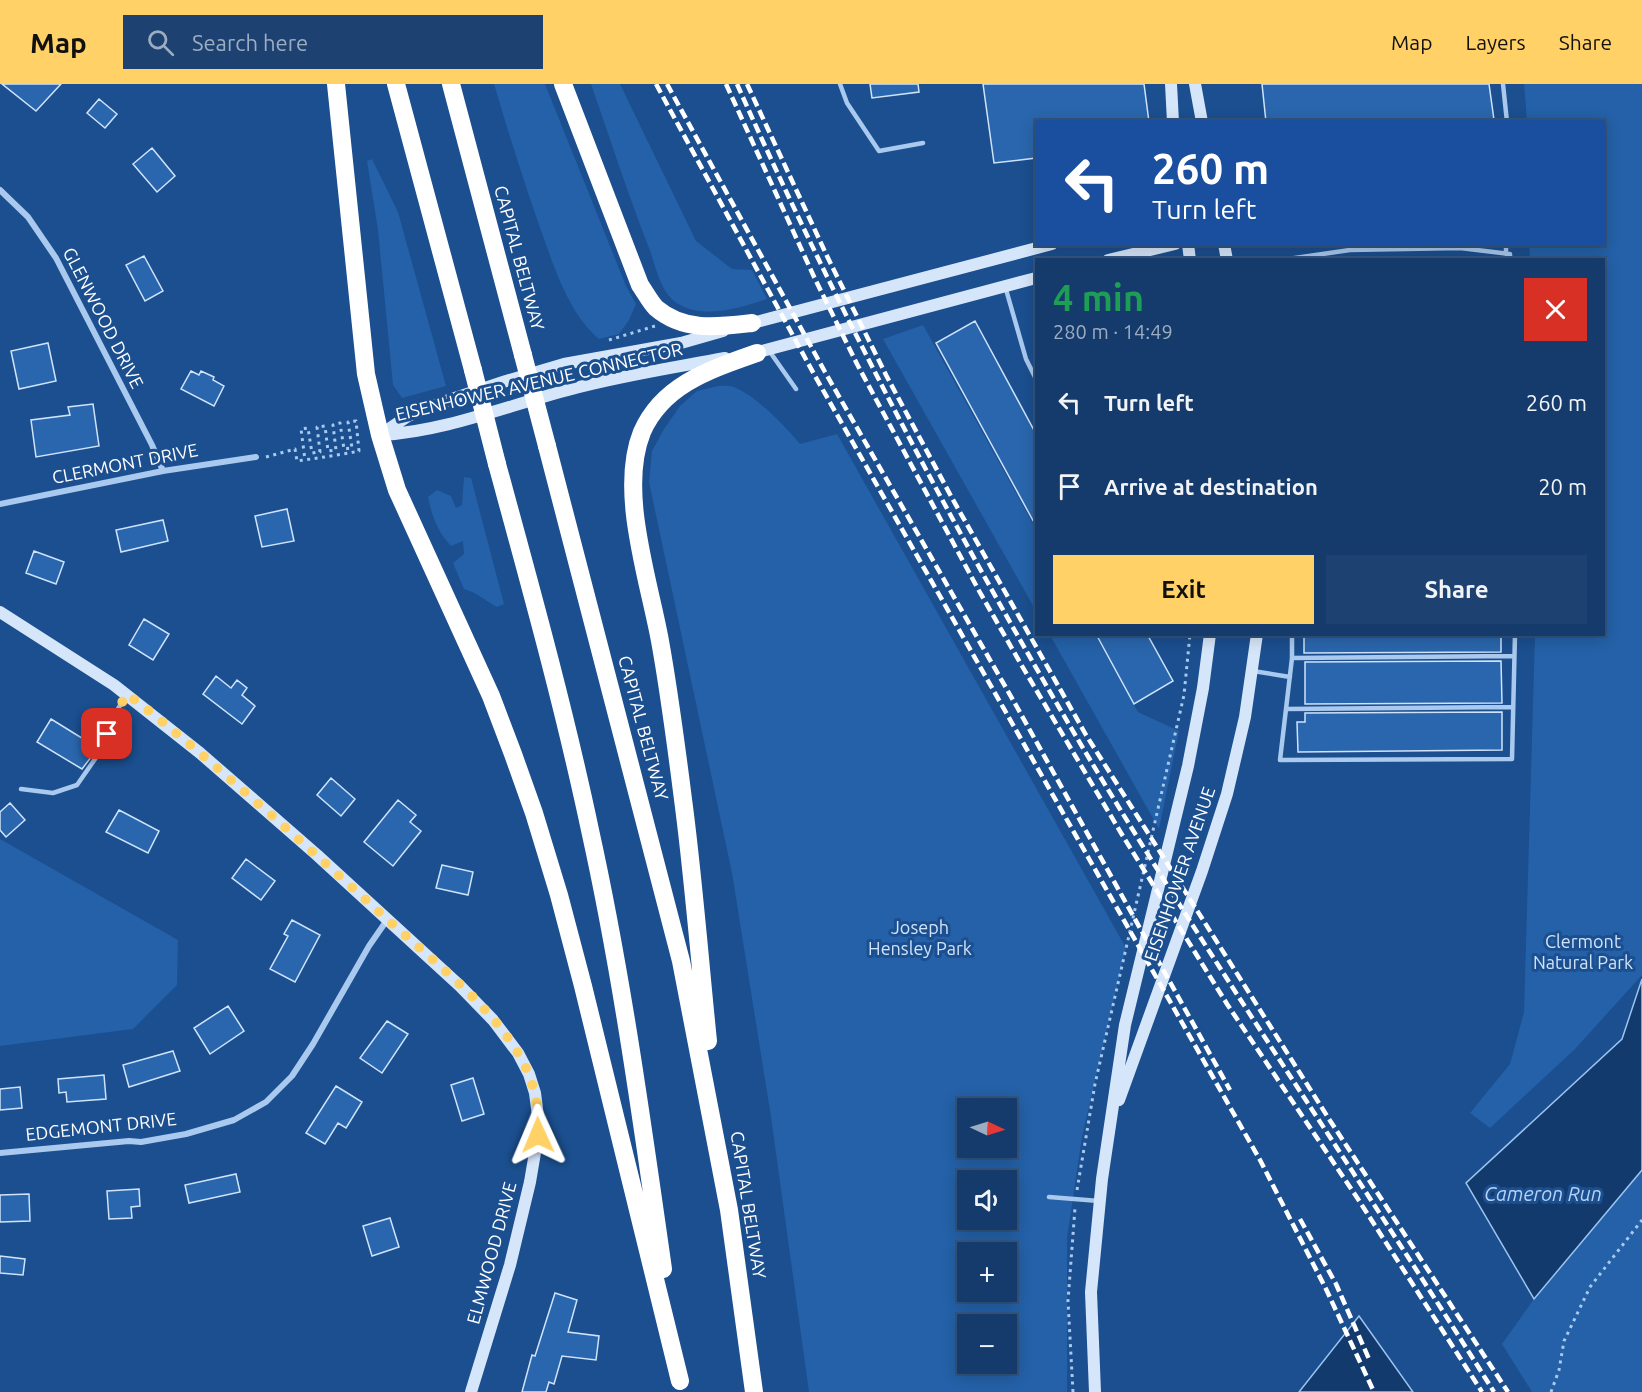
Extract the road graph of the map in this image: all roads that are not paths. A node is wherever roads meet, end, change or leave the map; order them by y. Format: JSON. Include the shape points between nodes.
{"nodes":[{"id":1,"x":336,"y":84,"type":"edge"},
{"id":2,"x":396,"y":84,"type":"edge"},
{"id":3,"x":451,"y":84,"type":"edge"},
{"id":4,"x":563,"y":84,"type":"edge"},
{"id":5,"x":840,"y":84,"type":"edge"},
{"id":6,"x":1171,"y":84,"type":"edge"},
{"id":7,"x":1195,"y":84,"type":"edge"},
{"id":8,"x":1503,"y":84,"type":"edge"},
{"id":9,"x":1173,"y":120,"type":"edge"},
{"id":10,"x":1202,"y":120,"type":"edge"},
{"id":11,"x":1507,"y":120,"type":"edge"},
{"id":12,"x":924,"y":143,"type":"dead end"},
{"id":13,"x":0,"y":190,"type":"edge"},
{"id":14,"x":1044,"y":246,"type":"edge"},
{"id":15,"x":1167,"y":246,"type":"edge"},
{"id":16,"x":1506,"y":246,"type":"edge"},
{"id":17,"x":1506,"y":254,"type":"junction"},
{"id":18,"x":1116,"y":258,"type":"edge"},
{"id":19,"x":1295,"y":258,"type":"edge"},
{"id":20,"x":1510,"y":258,"type":"edge"},
{"id":21,"x":1035,"y":278,"type":"edge"},
{"id":22,"x":1005,"y":286,"type":"junction"},
{"id":23,"x":752,"y":323,"type":"junction"},
{"id":24,"x":763,"y":351,"type":"junction"},
{"id":25,"x":1035,"y":377,"type":"edge"},
{"id":26,"x":796,"y":390,"type":"dead end"},
{"id":27,"x":380,"y":435,"type":"junction"},
{"id":28,"x":256,"y":457,"type":"road end"},
{"id":29,"x":163,"y":471,"type":"junction"},
{"id":30,"x":0,"y":504,"type":"edge"},
{"id":31,"x":0,"y":612,"type":"edge"},
{"id":32,"x":1210,"y":636,"type":"edge"},
{"id":33,"x":1257,"y":636,"type":"edge"},
{"id":34,"x":1292,"y":636,"type":"edge"},
{"id":35,"x":1515,"y":636,"type":"edge"},
{"id":36,"x":1514,"y":656,"type":"junction"},
{"id":37,"x":1292,"y":658,"type":"junction"},
{"id":38,"x":1253,"y":671,"type":"junction"},
{"id":39,"x":1290,"y":676,"type":"junction"},
{"id":40,"x":127,"y":694,"type":"junction"},
{"id":41,"x":1513,"y":706,"type":"junction"},
{"id":42,"x":1286,"y":709,"type":"junction"},
{"id":43,"x":21,"y":789,"type":"dead end"},
{"id":44,"x":388,"y":919,"type":"junction"},
{"id":45,"x":1112,"y":1118,"type":"junction"},
{"id":46,"x":718,"y":1148,"type":"junction"},
{"id":47,"x":0,"y":1153,"type":"edge"},
{"id":48,"x":1049,"y":1197,"type":"dead end"},
{"id":49,"x":1099,"y":1201,"type":"junction"},
{"id":50,"x":680,"y":1387,"type":"edge"},
{"id":51,"x":471,"y":1392,"type":"edge"},
{"id":52,"x":754,"y":1392,"type":"edge"},
{"id":53,"x":1095,"y":1392,"type":"edge"}],
"edges":[{"from":1,"to":27,"type":"highway","via":[[366,374]]},
{"from":2,"to":50,"type":"highway","bridge":true,"via":[[592,839],[628,1034]]},
{"from":3,"to":46,"type":"highway","name":"CAPITAL BELTWAY","bridge":true,"via":[[681,961]]},
{"from":4,"to":23,"type":"highway","via":[[640,285],[655,307],[682,323],[697,326]]},
{"from":5,"to":12,"type":"lane","via":[[847,103],[879,151]]},
{"from":6,"to":9,"type":"main road"},
{"from":7,"to":10,"type":"main road"},
{"from":8,"to":11,"type":"lane"},
{"from":13,"to":29,"type":"street","name":"GLENWOOD DRIVE","via":[[28,217],[56,258]]},
{"from":14,"to":23,"type":"main road","name":"EISENHOWER AVENUE CONNECTOR"},
{"from":15,"to":18,"type":"main road"},
{"from":16,"to":17,"type":"lane"},
{"from":17,"to":19,"type":"lane","via":[[1460,248],[1350,250]]},
{"from":17,"to":20,"type":"lane"},
{"from":21,"to":22,"type":"main road","name":"EISENHOWER AVENUE CONNECTOR"},
{"from":22,"to":24,"type":"main road","name":"EISENHOWER AVENUE CONNECTOR"},
{"from":22,"to":25,"type":"lane"},
{"from":23,"to":27,"type":"main road","name":"EISENHOWER AVENUE CONNECTOR","via":[[681,343],[564,364],[506,381],[408,416]]},
{"from":24,"to":26,"type":"lane"},
{"from":24,"to":27,"type":"main road","name":"EISENHOWER AVENUE CONNECTOR","via":[[569,389],[449,425]]},
{"from":24,"to":46,"type":"highway","via":[[696,376],[669,394],[643,430],[634,455],[640,544],[660,641],[685,808]]},
{"from":27,"to":50,"type":"highway","via":[[397,490],[491,696],[534,813],[583,986]]},
{"from":28,"to":29,"type":"street","name":"CLERMONT DRIVE"},
{"from":29,"to":30,"type":"street","name":"CLERMONT DRIVE"},
{"from":31,"to":40,"type":"main road","name":"ELMWOOD DRIVE"},
{"from":32,"to":45,"type":"main road","name":"EISENHOWER AVENUE","via":[[1188,766],[1125,1025]]},
{"from":33,"to":38,"type":"main road","name":"EISENHOWER AVENUE"},
{"from":34,"to":37,"type":"lane"},
{"from":35,"to":36,"type":"lane"},
{"from":36,"to":37,"type":"lane"},
{"from":36,"to":41,"type":"lane"},
{"from":37,"to":39,"type":"lane"},
{"from":38,"to":39,"type":"lane"},
{"from":38,"to":45,"type":"main road","name":"EISENHOWER AVENUE","via":[[1238,755],[1216,831]]},
{"from":39,"to":42,"type":"lane"},
{"from":40,"to":43,"type":"lane","via":[[112,719],[102,749],[77,785],[53,793]]},
{"from":40,"to":44,"type":"main road","name":"ELMWOOD DRIVE"},
{"from":41,"to":42,"type":"lane"},
{"from":41,"to":42,"type":"lane","via":[[1512,759],[1280,760]]},
{"from":44,"to":47,"type":"street","name":"EDGEMONT DRIVE","via":[[292,1076],[249,1113],[186,1134],[141,1142]]},
{"from":44,"to":51,"type":"main road","name":"ELMWOOD DRIVE","via":[[507,1036],[529,1074],[537,1104],[538,1135],[530,1182],[510,1265]]},
{"from":45,"to":49,"type":"main road","name":"EISENHOWER AVENUE"},
{"from":46,"to":52,"type":"highway","name":"CAPITAL BELTWAY"},
{"from":48,"to":49,"type":"lane"},
{"from":49,"to":53,"type":"main road","name":"EISENHOWER AVENUE","via":[[1091,1292]]}]}
